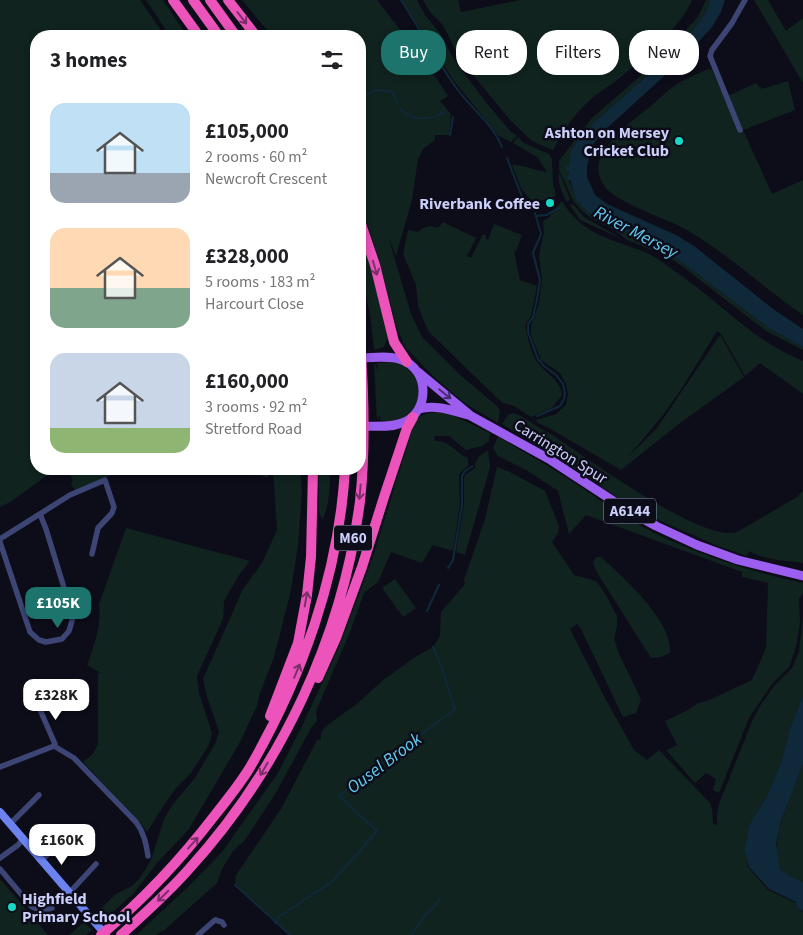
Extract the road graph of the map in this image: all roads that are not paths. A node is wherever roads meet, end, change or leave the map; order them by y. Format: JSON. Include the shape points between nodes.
{"nodes":[{"id":1,"x":172,"y":0,"type":"edge"},
{"id":2,"x":193,"y":0,"type":"edge"},
{"id":3,"x":210,"y":0,"type":"edge"},
{"id":4,"x":228,"y":0,"type":"edge"},
{"id":5,"x":745,"y":0,"type":"edge"},
{"id":6,"x":191,"y":30,"type":"edge"},
{"id":7,"x":194,"y":30,"type":"edge"},
{"id":8,"x":215,"y":30,"type":"edge"},
{"id":9,"x":232,"y":30,"type":"edge"},
{"id":10,"x":251,"y":30,"type":"edge"},
{"id":11,"x":740,"y":130,"type":"dead end"},
{"id":12,"x":366,"y":239,"type":"edge"},
{"id":13,"x":366,"y":358,"type":"edge"},
{"id":14,"x":407,"y":362,"type":"junction"},
{"id":15,"x":418,"y":372,"type":"junction"},
{"id":16,"x":416,"y":413,"type":"junction"},
{"id":17,"x":472,"y":416,"type":"junction"},
{"id":18,"x":366,"y":426,"type":"edge"},
{"id":19,"x":313,"y":475,"type":"edge"},
{"id":20,"x":344,"y":475,"type":"edge"},
{"id":21,"x":362,"y":475,"type":"edge"},
{"id":22,"x":40,"y":514,"type":"junction"},
{"id":23,"x":0,"y":540,"type":"edge"},
{"id":24,"x":92,"y":554,"type":"dead end"},
{"id":25,"x":802,"y":576,"type":"edge"},
{"id":26,"x":34,"y":696,"type":"dead end"},
{"id":27,"x":288,"y":727,"type":"junction"},
{"id":28,"x":54,"y":746,"type":"junction"},
{"id":29,"x":0,"y":766,"type":"edge"},
{"id":30,"x":39,"y":795,"type":"dead end"},
{"id":31,"x":223,"y":805,"type":"junction"},
{"id":32,"x":0,"y":812,"type":"edge"},
{"id":33,"x":10,"y":824,"type":"junction"},
{"id":34,"x":70,"y":830,"type":"dead end"},
{"id":35,"x":23,"y":839,"type":"junction"},
{"id":36,"x":148,"y":856,"type":"dead end"},
{"id":37,"x":0,"y":858,"type":"edge"},
{"id":38,"x":42,"y":860,"type":"junction"},
{"id":39,"x":96,"y":864,"type":"dead end"},
{"id":40,"x":0,"y":869,"type":"edge"},
{"id":41,"x":70,"y":892,"type":"junction"},
{"id":42,"x":52,"y":908,"type":"dead end"},
{"id":43,"x":224,"y":925,"type":"dead end"},
{"id":44,"x":108,"y":931,"type":"edge"},
{"id":45,"x":101,"y":935,"type":"edge"},
{"id":46,"x":121,"y":935,"type":"edge"},
{"id":47,"x":198,"y":935,"type":"edge"}],
"edges":[{"from":1,"to":6,"type":"highway"},
{"from":1,"to":7,"type":"highway"},
{"from":2,"to":8,"type":"highway"},
{"from":3,"to":9,"type":"highway"},
{"from":4,"to":10,"type":"highway","one_way":true},
{"from":5,"to":11,"type":"street","via":[[710,56]]},
{"from":12,"to":14,"type":"highway","one_way":true,"via":[[394,342]]},
{"from":13,"to":14,"type":"main road","via":[[396,358]]},
{"from":14,"to":15,"type":"main road","number":"A6144"},
{"from":15,"to":16,"type":"main road","via":[[424,396]]},
{"from":15,"to":17,"type":"main road","name":"Carrington Spur","number":"A6144","one_way":true},
{"from":16,"to":17,"type":"main road","name":"Carrington Spur","number":"A6144","via":[[429,407]]},
{"from":16,"to":18,"type":"main road","number":"A6144","via":[[403,423]]},
{"from":16,"to":27,"type":"highway","number":"M60","via":[[404,437],[336,638],[306,704]]},
{"from":17,"to":25,"type":"main road","name":"Carrington Spur","number":"A6144","via":[[676,536],[738,560]]},
{"from":31,"to":19,"type":"highway","number":"M60","one_way":true,"via":[[270,716],[298,643],[311,557]]},
{"from":31,"to":20,"type":"highway","number":"M60","one_way":true,"via":[[248,769],[280,708],[314,628],[335,551]]},
{"from":21,"to":27,"type":"highway","number":"M60","one_way":true,"via":[[347,573],[312,678]]},
{"from":22,"to":23,"type":"street"},
{"from":22,"to":23,"type":"street","via":[[73,617],[69,631],[62,639],[46,642],[30,632]]},
{"from":22,"to":24,"type":"street","via":[[105,480],[114,509],[98,528]]},
{"from":26,"to":28,"type":"street"},
{"from":27,"to":46,"type":"highway","number":"M60","one_way":true,"via":[[259,778],[211,843],[160,899]]},
{"from":28,"to":29,"type":"street"},
{"from":28,"to":36,"type":"street","via":[[74,758],[142,831]]},
{"from":30,"to":33,"type":"street"},
{"from":44,"to":31,"type":"highway","number":"M60","one_way":true,"via":[[174,864]]},
{"from":32,"to":33,"type":"main road"},
{"from":33,"to":35,"type":"main road"},
{"from":34,"to":38,"type":"street"},
{"from":35,"to":37,"type":"street"},
{"from":35,"to":38,"type":"main road"},
{"from":38,"to":41,"type":"main road"},
{"from":39,"to":41,"type":"street"},
{"from":40,"to":42,"type":"street","via":[[32,907],[42,913]]},
{"from":41,"to":44,"type":"main road"},
{"from":43,"to":47,"type":"street","via":[[215,920]]},
{"from":44,"to":45,"type":"highway","number":"M60"}]}
